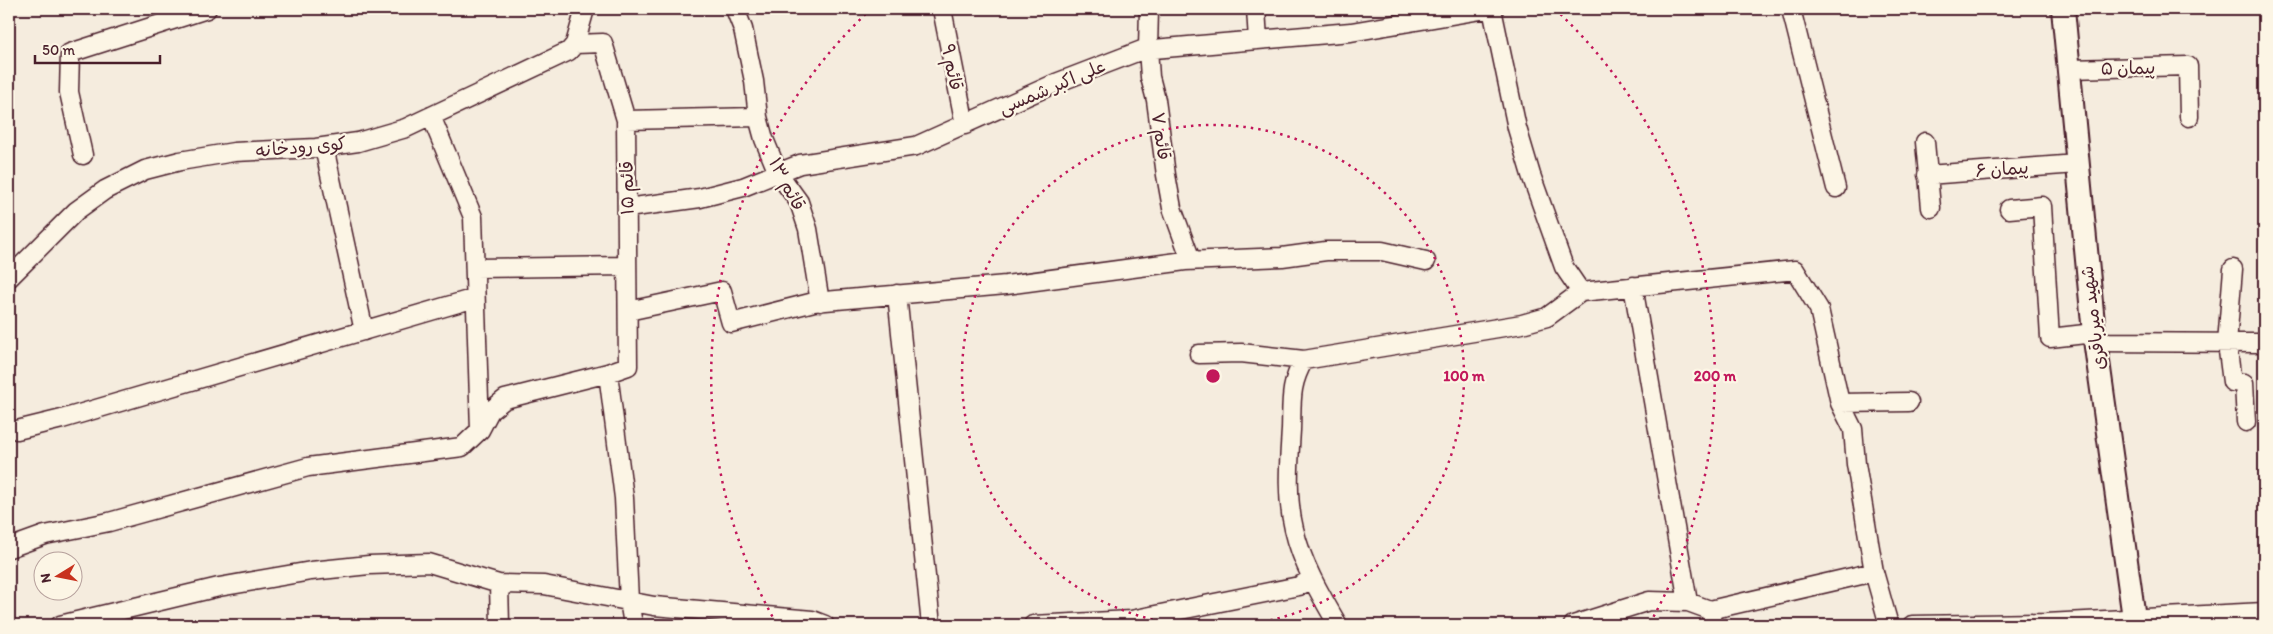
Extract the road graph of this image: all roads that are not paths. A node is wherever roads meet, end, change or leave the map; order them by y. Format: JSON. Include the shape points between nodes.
{"nodes":[{"id":1,"x":207,"y":9,"type":"edge"},
{"id":2,"x":585,"y":9,"type":"edge"},
{"id":3,"x":735,"y":9,"type":"edge"},
{"id":4,"x":942,"y":9,"type":"edge"},
{"id":5,"x":1149,"y":9,"type":"edge"},
{"id":6,"x":1256,"y":9,"type":"edge"},
{"id":7,"x":1488,"y":9,"type":"edge"},
{"id":8,"x":1492,"y":9,"type":"edge"},
{"id":9,"x":1791,"y":9,"type":"edge"},
{"id":10,"x":2063,"y":9,"type":"edge"},
{"id":11,"x":162,"y":16,"type":"edge"},
{"id":12,"x":1258,"y":40,"type":"junction"},
{"id":13,"x":575,"y":44,"type":"junction"},
{"id":14,"x":1148,"y":49,"type":"junction"},
{"id":15,"x":2069,"y":69,"type":"junction"},
{"id":16,"x":431,"y":116,"type":"junction"},
{"id":17,"x":2190,"y":116,"type":"dead end"},
{"id":18,"x":758,"y":117,"type":"junction"},
{"id":19,"x":626,"y":120,"type":"junction"},
{"id":20,"x":965,"y":125,"type":"junction"},
{"id":21,"x":1925,"y":142,"type":"dead end"},
{"id":22,"x":324,"y":147,"type":"junction"},
{"id":23,"x":83,"y":155,"type":"dead end"},
{"id":24,"x":2077,"y":164,"type":"junction"},
{"id":25,"x":778,"y":173,"type":"junction"},
{"id":26,"x":1927,"y":175,"type":"junction"},
{"id":27,"x":1836,"y":188,"type":"dead end"},
{"id":28,"x":627,"y":208,"type":"junction"},
{"id":29,"x":1930,"y":208,"type":"dead end"},
{"id":30,"x":2009,"y":209,"type":"dead end"},
{"id":31,"x":1191,"y":260,"type":"junction"},
{"id":32,"x":1426,"y":260,"type":"dead end"},
{"id":33,"x":628,"y":266,"type":"junction"},
{"id":34,"x":475,"y":268,"type":"junction"},
{"id":35,"x":2233,"y":269,"type":"dead end"},
{"id":36,"x":9,"y":278,"type":"edge"},
{"id":37,"x":1634,"y":286,"type":"junction"},
{"id":38,"x":1581,"y":292,"type":"junction"},
{"id":39,"x":897,"y":294,"type":"junction"},
{"id":40,"x":475,"y":298,"type":"junction"},
{"id":41,"x":820,"y":302,"type":"junction"},
{"id":42,"x":628,"y":311,"type":"junction"},
{"id":43,"x":364,"y":331,"type":"junction"},
{"id":44,"x":2095,"y":337,"type":"junction"},
{"id":45,"x":2226,"y":343,"type":"junction"},
{"id":46,"x":2264,"y":343,"type":"edge"},
{"id":47,"x":1199,"y":354,"type":"dead end"},
{"id":48,"x":1304,"y":360,"type":"junction"},
{"id":49,"x":608,"y":373,"type":"junction"},
{"id":50,"x":1909,"y":402,"type":"dead end"},
{"id":51,"x":1840,"y":403,"type":"junction"},
{"id":52,"x":2246,"y":422,"type":"dead end"},
{"id":53,"x":17,"y":430,"type":"dead end"},
{"id":54,"x":480,"y":430,"type":"junction"},
{"id":55,"x":9,"y":548,"type":"edge"},
{"id":56,"x":1874,"y":572,"type":"junction"},
{"id":57,"x":1312,"y":579,"type":"junction"},
{"id":58,"x":499,"y":584,"type":"junction"},
{"id":59,"x":629,"y":600,"type":"junction"},
{"id":60,"x":1688,"y":602,"type":"junction"},
{"id":61,"x":2264,"y":612,"type":"edge"},
{"id":62,"x":1712,"y":618,"type":"edge"},
{"id":63,"x":2134,"y":621,"type":"edge"},
{"id":64,"x":2046,"y":624,"type":"edge"},
{"id":65,"x":60,"y":625,"type":"edge"},
{"id":66,"x":500,"y":625,"type":"edge"},
{"id":67,"x":633,"y":625,"type":"edge"},
{"id":68,"x":825,"y":625,"type":"edge"},
{"id":69,"x":931,"y":625,"type":"edge"},
{"id":70,"x":1033,"y":625,"type":"edge"},
{"id":71,"x":1338,"y":625,"type":"edge"},
{"id":72,"x":1573,"y":625,"type":"edge"},
{"id":73,"x":1889,"y":625,"type":"edge"},
{"id":74,"x":1912,"y":625,"type":"edge"}],
"edges":[{"from":1,"to":11,"type":"street"},
{"from":2,"to":13,"type":"street"},
{"from":3,"to":18,"type":"street","name":"قائم ۱۳","via":[[743,29]]},
{"from":4,"to":20,"type":"street","name":"قائم ۹"},
{"from":5,"to":14,"type":"street","name":"قائم ۷"},
{"from":6,"to":12,"type":"street"},
{"from":7,"to":12,"type":"street","name":"علی اکبر شمسی","via":[[1351,32]]},
{"from":8,"to":38,"type":"street","via":[[1520,137],[1564,267]]},
{"from":9,"to":27,"type":"street"},
{"from":10,"to":15,"type":"main road","name":"شهید میرباقری"},
{"from":11,"to":23,"type":"street","via":[[70,53],[69,92]]},
{"from":12,"to":14,"type":"street","name":"علی اکبر شمسی"},
{"from":13,"to":16,"type":"street","name":"کوی رودخانه","via":[[569,52]]},
{"from":13,"to":19,"type":"street","name":"قائم ۱۵","via":[[603,43]]},
{"from":14,"to":20,"type":"street","name":"علی اکبر شمسی","via":[[1056,83]]},
{"from":14,"to":31,"type":"street","name":"قائم ۷","via":[[1172,208]]},
{"from":15,"to":17,"type":"street","name":"پیمان ۵","via":[[2188,66]]},
{"from":15,"to":24,"type":"main road","name":"شهید میرباقری"},
{"from":16,"to":22,"type":"street","name":"کوی رودخانه","via":[[358,142]]},
{"from":16,"to":34,"type":"street","via":[[473,217]]},
{"from":18,"to":19,"type":"street"},
{"from":18,"to":25,"type":"street","name":"قائم ۱۳"},
{"from":19,"to":28,"type":"street","name":"قائم ۱۵"},
{"from":20,"to":25,"type":"street","name":"علی اکبر شمسی","via":[[916,146],[800,164]]},
{"from":21,"to":26,"type":"street"},
{"from":22,"to":36,"type":"street","name":"کوی رودخانه","via":[[234,152],[145,170],[105,190],[76,211]]},
{"from":22,"to":43,"type":"street"},
{"from":24,"to":26,"type":"street","name":"پیمان ۶"},
{"from":24,"to":44,"type":"main road","name":"شهید میرباقری"},
{"from":25,"to":28,"type":"street","name":"علی اکبر شمسی","via":[[743,187],[700,198]]},
{"from":25,"to":41,"type":"street","name":"قائم ۱۳","via":[[799,202],[808,229]]},
{"from":26,"to":29,"type":"street"},
{"from":28,"to":33,"type":"street","name":"قائم ۱۵"},
{"from":30,"to":44,"type":"street","via":[[2042,206],[2050,338]]},
{"from":31,"to":32,"type":"street","via":[[1382,250]]},
{"from":31,"to":39,"type":"street","via":[[1006,285]]},
{"from":33,"to":34,"type":"street"},
{"from":33,"to":42,"type":"street","name":"قائم ۱۵"},
{"from":34,"to":40,"type":"street"},
{"from":35,"to":45,"type":"street"},
{"from":37,"to":38,"type":"street"},
{"from":37,"to":51,"type":"street","via":[[1795,270],[1819,309]]},
{"from":37,"to":60,"type":"street"},
{"from":38,"to":48,"type":"street","via":[[1547,317],[1522,324]]},
{"from":39,"to":41,"type":"street"},
{"from":39,"to":69,"type":"street"},
{"from":40,"to":43,"type":"street"},
{"from":40,"to":54,"type":"street"},
{"from":41,"to":42,"type":"street","via":[[731,323],[722,291]]},
{"from":42,"to":49,"type":"street","name":"قائم ۱۵","via":[[628,366]]},
{"from":43,"to":53,"type":"street"},
{"from":44,"to":45,"type":"street"},
{"from":44,"to":63,"type":"main road","name":"شهید میرباقری"},
{"from":45,"to":46,"type":"street"},
{"from":45,"to":52,"type":"street","via":[[2232,382],[2244,383]]},
{"from":47,"to":48,"type":"street","via":[[1241,353]]},
{"from":48,"to":57,"type":"street","via":[[1296,373],[1291,398],[1289,491],[1293,527]]},
{"from":49,"to":54,"type":"street","via":[[505,399],[490,411]]},
{"from":49,"to":59,"type":"street","via":[[624,498]]},
{"from":50,"to":51,"type":"street"},
{"from":51,"to":56,"type":"street","via":[[1853,429]]},
{"from":54,"to":55,"type":"street","via":[[462,447],[308,467]]},
{"from":56,"to":62,"type":"street"},
{"from":56,"to":73,"type":"street"},
{"from":57,"to":70,"type":"street","via":[[1299,586],[1131,620]]},
{"from":57,"to":71,"type":"street"},
{"from":58,"to":59,"type":"street","via":[[544,585]]},
{"from":58,"to":65,"type":"street","via":[[429,563],[369,565],[219,587]]},
{"from":58,"to":66,"type":"street"},
{"from":59,"to":67,"type":"street"},
{"from":59,"to":68,"type":"street","via":[[654,606],[812,620]]},
{"from":60,"to":62,"type":"street"},
{"from":60,"to":72,"type":"street","via":[[1650,601]]},
{"from":61,"to":63,"type":"street"},
{"from":63,"to":64,"type":"street"},
{"from":64,"to":74,"type":"street"}]}
